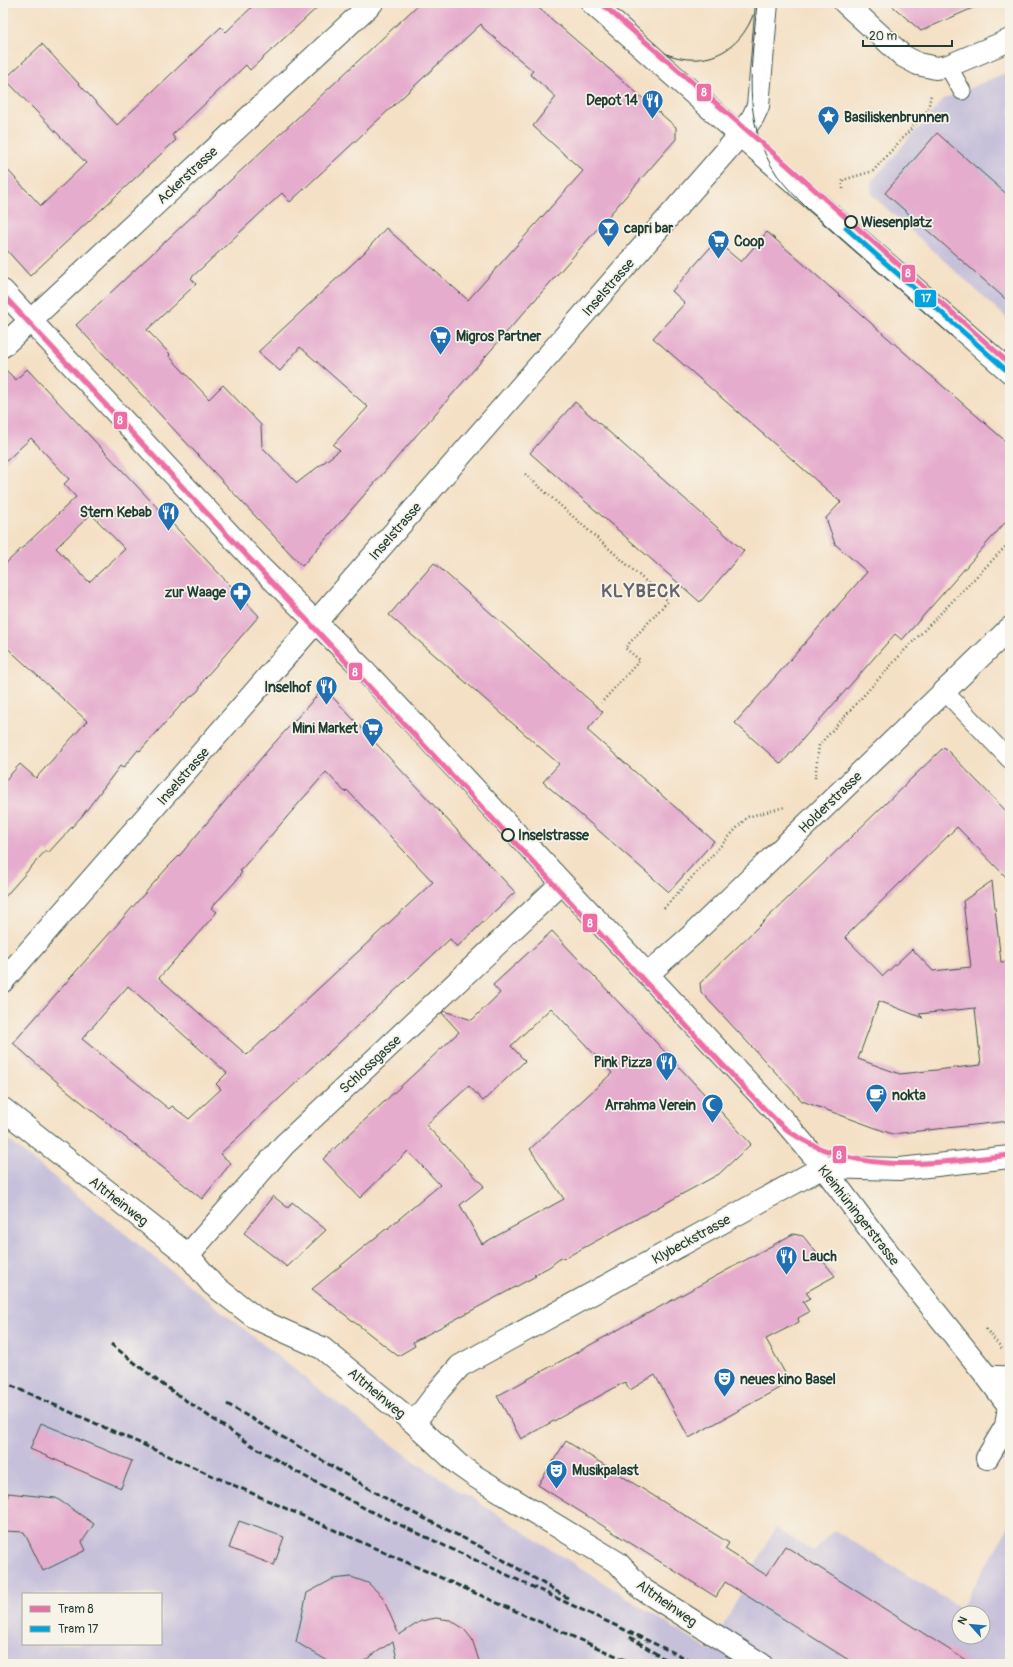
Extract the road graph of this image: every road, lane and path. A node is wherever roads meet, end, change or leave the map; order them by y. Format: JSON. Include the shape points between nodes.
{"nodes":[{"id":1,"x":372,"y":3,"type":"edge"},
{"id":2,"x":592,"y":3,"type":"edge"},
{"id":3,"x":767,"y":3,"type":"edge"},
{"id":4,"x":845,"y":3,"type":"edge"},
{"id":5,"x":1010,"y":40,"type":"edge"},
{"id":6,"x":942,"y":67,"type":"junction"},
{"id":7,"x":962,"y":91,"type":"dead end"},
{"id":8,"x":740,"y":136,"type":"junction"},
{"id":9,"x":843,"y":180,"type":"dead end"},
{"id":10,"x":3,"y":291,"type":"edge"},
{"id":11,"x":30,"y":321,"type":"junction"},
{"id":12,"x":3,"y":346,"type":"edge"},
{"id":13,"x":1010,"y":372,"type":"edge"},
{"id":14,"x":525,"y":474,"type":"dead end"},
{"id":15,"x":1010,"y":542,"type":"edge"},
{"id":16,"x":316,"y":623,"type":"junction"},
{"id":17,"x":1010,"y":628,"type":"edge"},
{"id":18,"x":944,"y":691,"type":"junction"},
{"id":19,"x":601,"y":703,"type":"dead end"},
{"id":20,"x":1010,"y":760,"type":"edge"},
{"id":21,"x":815,"y":785,"type":"dead end"},
{"id":22,"x":788,"y":806,"type":"dead end"},
{"id":23,"x":562,"y":883,"type":"junction"},
{"id":24,"x":664,"y":908,"type":"dead end"},
{"id":25,"x":648,"y":974,"type":"junction"},
{"id":26,"x":3,"y":981,"type":"edge"},
{"id":27,"x":3,"y":1109,"type":"edge"},
{"id":28,"x":1010,"y":1157,"type":"edge"},
{"id":29,"x":823,"y":1167,"type":"junction"},
{"id":30,"x":188,"y":1255,"type":"junction"},
{"id":31,"x":985,"y":1374,"type":"junction"},
{"id":32,"x":1010,"y":1375,"type":"edge"},
{"id":33,"x":414,"y":1423,"type":"junction"},
{"id":34,"x":987,"y":1458,"type":"dead end"},
{"id":35,"x":761,"y":1664,"type":"edge"}],
"edges":[{"from":1,"to":11,"type":"street","name":"Ackerstrasse"},
{"from":2,"to":8,"type":"street"},
{"from":3,"to":8,"type":"street","name":"Inselstrasse","via":[[758,106]]},
{"from":4,"to":6,"type":"street","via":[[902,56],[918,64]]},
{"from":5,"to":6,"type":"street"},
{"from":6,"to":7,"type":"lane"},
{"from":6,"to":9,"type":"path","via":[[928,110],[872,171]]},
{"from":8,"to":13,"type":"street"},
{"from":8,"to":16,"type":"street","name":"Inselstrasse"},
{"from":10,"to":11,"type":"street","name":"Kleinhüningerstrasse"},
{"from":11,"to":12,"type":"street","name":"Ackerstrasse"},
{"from":11,"to":16,"type":"street","name":"Kleinhüningerstrasse","via":[[253,560]]},
{"from":14,"to":19,"type":"path","via":[[668,601],[625,648],[640,660]]},
{"from":15,"to":21,"type":"path","via":[[902,653],[819,745]]},
{"from":16,"to":23,"type":"street","name":"Kleinhüningerstrasse","via":[[368,674]]},
{"from":16,"to":26,"type":"street","name":"Inselstrasse"},
{"from":17,"to":18,"type":"street","name":"Holderstrasse"},
{"from":18,"to":20,"type":"lane"},
{"from":18,"to":25,"type":"street","name":"Holderstrasse","via":[[692,935]]},
{"from":22,"to":24,"type":"path","via":[[747,817]]},
{"from":23,"to":25,"type":"street","name":"Kleinhüningerstrasse"},
{"from":23,"to":30,"type":"street","name":"Schlossgasse","via":[[284,1145]]},
{"from":25,"to":29,"type":"street","name":"Kleinhüningerstrasse","via":[[785,1122]]},
{"from":27,"to":30,"type":"street","name":"Altrheinweg"},
{"from":28,"to":29,"type":"street","via":[[900,1169]]},
{"from":29,"to":31,"type":"street","name":"Kleinhüningerstrasse"},
{"from":29,"to":33,"type":"street","name":"Klybeckstrasse","via":[[460,1366]]},
{"from":30,"to":33,"type":"street","name":"Altrheinweg","via":[[212,1284],[257,1319],[322,1348]]},
{"from":31,"to":32,"type":"lane"},
{"from":31,"to":34,"type":"street","name":"Kleinhüningerstrasse","via":[[1009,1406],[1006,1426]]},
{"from":33,"to":35,"type":"street","name":"Altrheinweg","via":[[459,1465],[476,1477],[618,1563],[642,1588]]}]}
